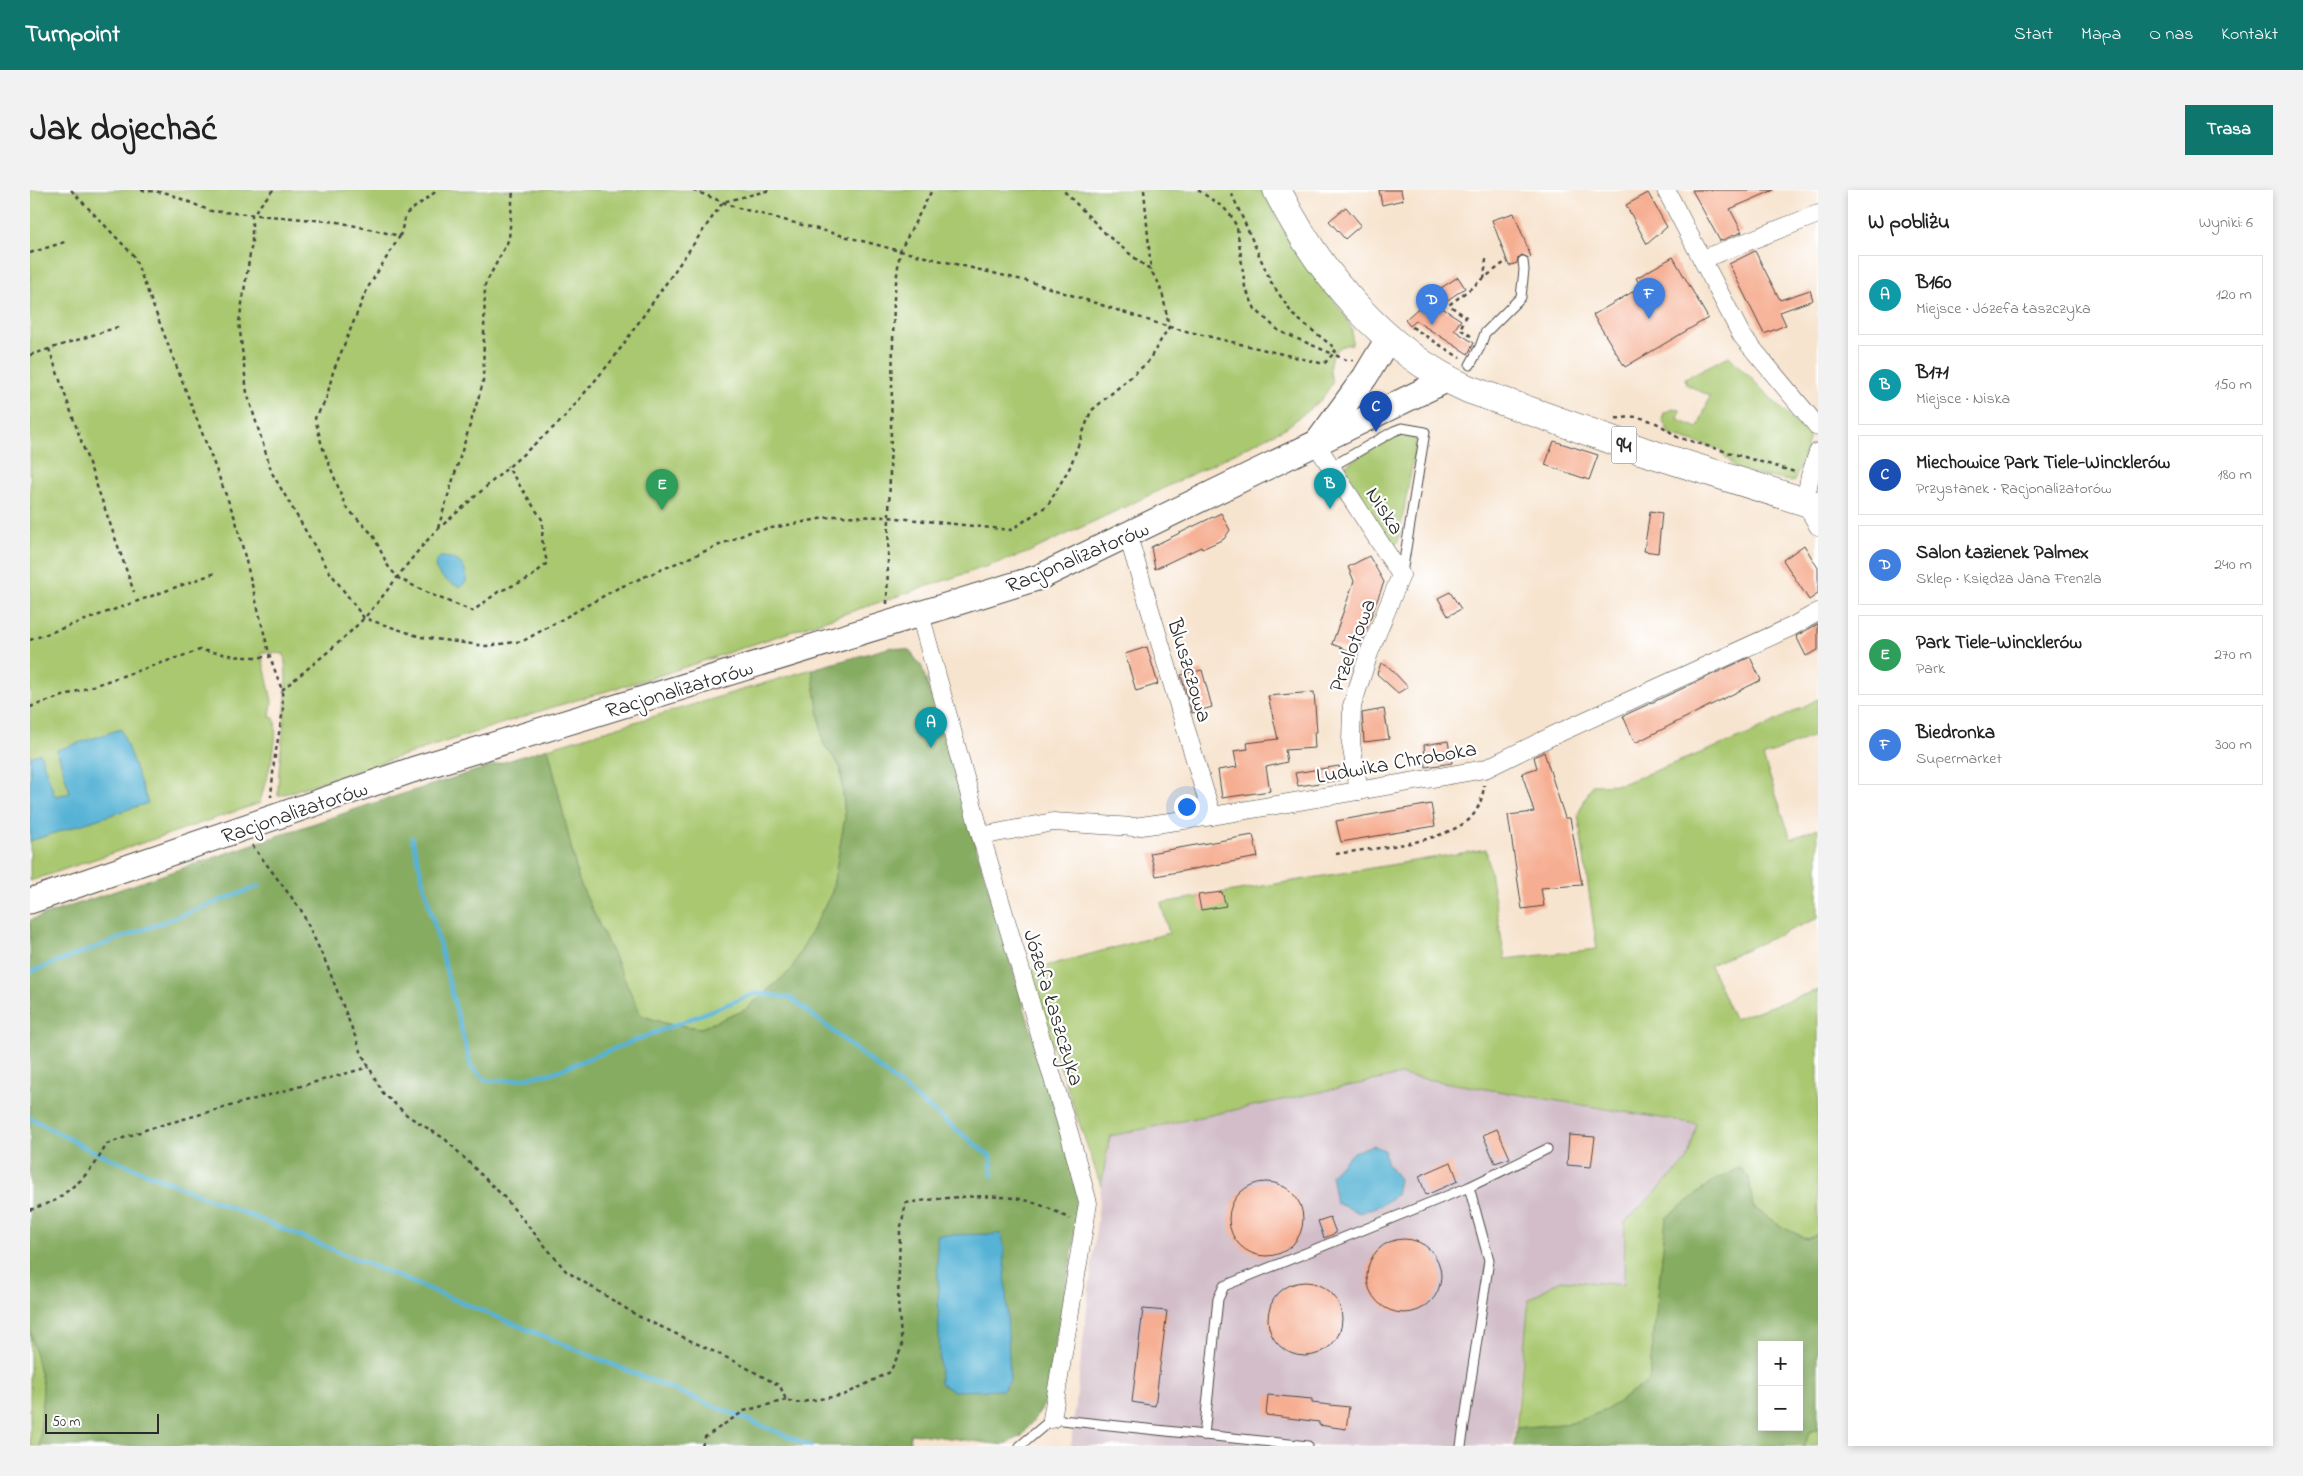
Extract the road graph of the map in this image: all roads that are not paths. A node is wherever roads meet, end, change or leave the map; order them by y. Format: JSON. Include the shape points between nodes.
{"nodes":[{"id":1,"x":1277,"y":190,"type":"edge"},
{"id":2,"x":1666,"y":190,"type":"edge"},
{"id":3,"x":1818,"y":214,"type":"edge"},
{"id":4,"x":1703,"y":258,"type":"junction"},
{"id":5,"x":1523,"y":260,"type":"dead end"},
{"id":6,"x":1397,"y":331,"type":"junction"},
{"id":7,"x":1470,"y":364,"type":"road end"},
{"id":8,"x":1446,"y":380,"type":"junction"},
{"id":9,"x":1818,"y":427,"type":"edge"},
{"id":10,"x":1316,"y":444,"type":"junction"},
{"id":11,"x":1818,"y":452,"type":"edge"},
{"id":12,"x":1332,"y":468,"type":"junction"},
{"id":13,"x":1811,"y":494,"type":"edge"},
{"id":14,"x":1818,"y":526,"type":"edge"},
{"id":15,"x":1128,"y":536,"type":"junction"},
{"id":16,"x":1401,"y":575,"type":"junction"},
{"id":17,"x":1818,"y":612,"type":"edge"},
{"id":18,"x":920,"y":614,"type":"junction"},
{"id":19,"x":1359,"y":790,"type":"junction"},
{"id":20,"x":1212,"y":816,"type":"junction"},
{"id":21,"x":981,"y":836,"type":"junction"},
{"id":22,"x":30,"y":901,"type":"edge"},
{"id":23,"x":1547,"y":1149,"type":"dead end"},
{"id":24,"x":1469,"y":1187,"type":"junction"},
{"id":25,"x":1052,"y":1419,"type":"junction"},
{"id":26,"x":1204,"y":1435,"type":"junction"},
{"id":27,"x":1020,"y":1446,"type":"edge"},
{"id":28,"x":1308,"y":1446,"type":"edge"},
{"id":29,"x":1460,"y":1446,"type":"edge"}],
"edges":[{"from":1,"to":6,"type":"main road","number":"94","via":[[1302,235],[1335,280]]},
{"from":2,"to":4,"type":"street"},
{"from":3,"to":4,"type":"street"},
{"from":4,"to":9,"type":"street","via":[[1742,336]]},
{"from":5,"to":7,"type":"lane","via":[[1521,297],[1485,333]]},
{"from":6,"to":8,"type":"main road","number":"94","via":[[1413,359]]},
{"from":6,"to":10,"type":"street","name":"Racjonalizatorów"},
{"from":8,"to":10,"type":"street","name":"Racjonalizatorów"},
{"from":8,"to":13,"type":"main road","number":"94","via":[[1643,451]]},
{"from":10,"to":12,"type":"street","name":"Niska"},
{"from":10,"to":15,"type":"street","name":"Racjonalizatorów"},
{"from":11,"to":13,"type":"street"},
{"from":12,"to":16,"type":"street","name":"Niska"},
{"from":12,"to":16,"type":"lane","via":[[1394,431],[1402,428],[1426,432]]},
{"from":13,"to":14,"type":"street"},
{"from":15,"to":18,"type":"street","name":"Racjonalizatorów","via":[[1040,577]]},
{"from":15,"to":20,"type":"street","name":"Bluszczowa"},
{"from":16,"to":19,"type":"street","name":"Przelotowa","via":[[1369,653],[1352,706],[1351,743]]},
{"from":17,"to":19,"type":"street","name":"Ludwika Chroboka","via":[[1485,769]]},
{"from":18,"to":21,"type":"street","name":"Józefa Łaszczyka"},
{"from":18,"to":22,"type":"street","name":"Racjonalizatorów","via":[[421,767]]},
{"from":19,"to":20,"type":"street","name":"Ludwika Chroboka"},
{"from":20,"to":21,"type":"street","name":"Ludwika Chroboka","via":[[1134,827],[1053,822]]},
{"from":21,"to":25,"type":"street","name":"Józefa Łaszczyka","via":[[1088,1203]]},
{"from":23,"to":24,"type":"lane"},
{"from":24,"to":26,"type":"lane","via":[[1224,1286],[1218,1299]]},
{"from":24,"to":29,"type":"lane","via":[[1489,1260]]},
{"from":25,"to":26,"type":"lane"},
{"from":25,"to":27,"type":"lane"},
{"from":26,"to":28,"type":"lane"}]}
